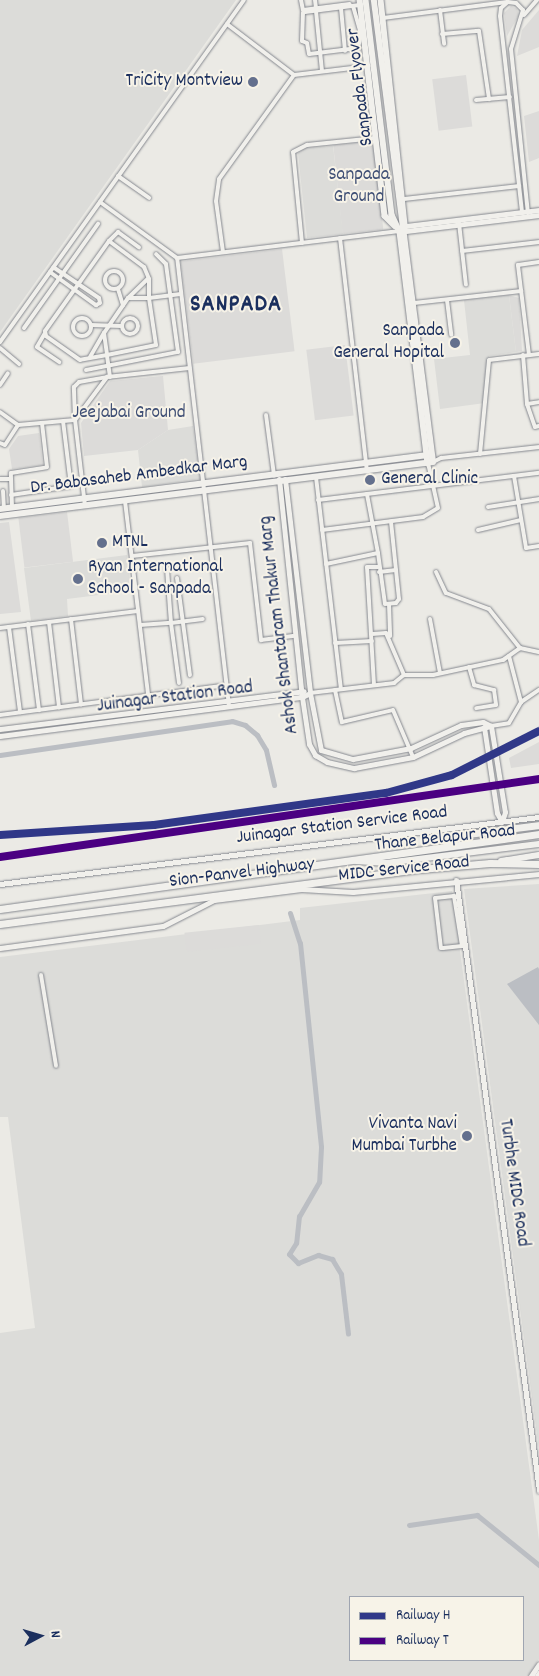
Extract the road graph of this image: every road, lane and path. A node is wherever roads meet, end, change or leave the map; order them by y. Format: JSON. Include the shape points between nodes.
{"nodes":[{"id":1,"x":244,"y":0,"type":"edge"},
{"id":2,"x":301,"y":0,"type":"edge"},
{"id":3,"x":315,"y":0,"type":"edge"},
{"id":4,"x":374,"y":0,"type":"edge"},
{"id":5,"x":381,"y":0,"type":"edge"},
{"id":6,"x":521,"y":0,"type":"edge"},
{"id":7,"x":537,"y":0,"type":"edge"},
{"id":8,"x":362,"y":2,"type":"edge"},
{"id":9,"x":508,"y":2,"type":"junction"},
{"id":10,"x":353,"y":3,"type":"edge"},
{"id":11,"x":340,"y":4,"type":"edge"},
{"id":12,"x":490,"y":4,"type":"junction"},
{"id":13,"x":316,"y":9,"type":"junction"},
{"id":14,"x":440,"y":10,"type":"junction"},
{"id":15,"x":500,"y":11,"type":"junction"},
{"id":16,"x":522,"y":17,"type":"junction"},
{"id":17,"x":383,"y":18,"type":"junction"},
{"id":18,"x":227,"y":24,"type":"junction"},
{"id":19,"x":442,"y":34,"type":"junction"},
{"id":20,"x":512,"y":37,"type":"junction"},
{"id":21,"x":502,"y":38,"type":"junction"},
{"id":22,"x":444,"y":44,"type":"dead end"},
{"id":23,"x":346,"y":51,"type":"junction"},
{"id":24,"x":321,"y":54,"type":"junction"},
{"id":25,"x":368,"y":66,"type":"junction"},
{"id":26,"x":322,"y":71,"type":"junction"},
{"id":27,"x":294,"y":75,"type":"junction"},
{"id":28,"x":510,"y":97,"type":"junction"},
{"id":29,"x":488,"y":99,"type":"junction"},
{"id":30,"x":476,"y":100,"type":"dead end"},
{"id":31,"x":376,"y":138,"type":"junction"},
{"id":32,"x":118,"y":176,"type":"junction"},
{"id":33,"x":519,"y":186,"type":"junction"},
{"id":34,"x":149,"y":198,"type":"dead end"},
{"id":35,"x":404,"y":199,"type":"junction"},
{"id":36,"x":100,"y":202,"type":"junction"},
{"id":37,"x":539,"y":210,"type":"edge"},
{"id":38,"x":525,"y":214,"type":"junction"},
{"id":39,"x":539,"y":215,"type":"edge"},
{"id":40,"x":459,"y":222,"type":"junction"},
{"id":41,"x":98,"y":224,"type":"dead end"},
{"id":42,"x":402,"y":228,"type":"junction"},
{"id":43,"x":340,"y":238,"type":"junction"},
{"id":44,"x":109,"y":242,"type":"junction"},
{"id":45,"x":539,"y":242,"type":"edge"},
{"id":46,"x":302,"y":243,"type":"junction"},
{"id":47,"x":139,"y":247,"type":"dead end"},
{"id":48,"x":462,"y":251,"type":"junction"},
{"id":49,"x":223,"y":252,"type":"junction"},
{"id":50,"x":156,"y":254,"type":"dead end"},
{"id":51,"x":176,"y":258,"type":"junction"},
{"id":52,"x":539,"y":262,"type":"edge"},
{"id":53,"x":53,"y":268,"type":"junction"},
{"id":54,"x":50,"y":272,"type":"junction"},
{"id":55,"x":61,"y":273,"type":"junction"},
{"id":56,"x":58,"y":278,"type":"junction"},
{"id":57,"x":149,"y":279,"type":"junction"},
{"id":58,"x":78,"y":285,"type":"junction"},
{"id":59,"x":466,"y":286,"type":"dead end"},
{"id":60,"x":118,"y":289,"type":"junction"},
{"id":61,"x":74,"y":290,"type":"junction"},
{"id":62,"x":521,"y":291,"type":"junction"},
{"id":63,"x":181,"y":294,"type":"junction"},
{"id":64,"x":171,"y":296,"type":"junction"},
{"id":65,"x":128,"y":298,"type":"junction"},
{"id":66,"x":149,"y":298,"type":"junction"},
{"id":67,"x":447,"y":300,"type":"junction"},
{"id":68,"x":414,"y":303,"type":"junction"},
{"id":69,"x":122,"y":306,"type":"junction"},
{"id":70,"x":127,"y":318,"type":"junction"},
{"id":71,"x":91,"y":325,"type":"junction"},
{"id":72,"x":110,"y":325,"type":"junction"},
{"id":73,"x":121,"y":326,"type":"junction"},
{"id":74,"x":24,"y":328,"type":"dead end"},
{"id":75,"x":44,"y":332,"type":"junction"},
{"id":76,"x":104,"y":333,"type":"junction"},
{"id":77,"x":451,"y":335,"type":"dead end"},
{"id":78,"x":0,"y":342,"type":"edge"},
{"id":79,"x":0,"y":348,"type":"edge"},
{"id":80,"x":529,"y":354,"type":"junction"},
{"id":81,"x":539,"y":354,"type":"edge"},
{"id":82,"x":107,"y":355,"type":"junction"},
{"id":83,"x":523,"y":355,"type":"junction"},
{"id":84,"x":90,"y":358,"type":"junction"},
{"id":85,"x":59,"y":362,"type":"dead end"},
{"id":86,"x":18,"y":364,"type":"dead end"},
{"id":87,"x":109,"y":366,"type":"junction"},
{"id":88,"x":190,"y":368,"type":"junction"},
{"id":89,"x":86,"y":370,"type":"dead end"},
{"id":90,"x":8,"y":373,"type":"dead end"},
{"id":91,"x":109,"y":377,"type":"junction"},
{"id":92,"x":0,"y":385,"type":"edge"},
{"id":93,"x":539,"y":402,"type":"edge"},
{"id":94,"x":527,"y":404,"type":"junction"},
{"id":95,"x":0,"y":412,"type":"edge"},
{"id":96,"x":266,"y":415,"type":"dead end"},
{"id":97,"x":75,"y":420,"type":"junction"},
{"id":98,"x":63,"y":421,"type":"junction"},
{"id":99,"x":42,"y":423,"type":"junction"},
{"id":100,"x":18,"y":425,"type":"junction"},
{"id":101,"x":539,"y":426,"type":"edge"},
{"id":102,"x":0,"y":443,"type":"edge"},
{"id":103,"x":539,"y":447,"type":"edge"},
{"id":104,"x":480,"y":454,"type":"junction"},
{"id":105,"x":430,"y":459,"type":"junction"},
{"id":106,"x":366,"y":464,"type":"junction"},
{"id":107,"x":367,"y":471,"type":"junction"},
{"id":108,"x":539,"y":473,"type":"edge"},
{"id":109,"x":281,"y":474,"type":"junction"},
{"id":110,"x":274,"y":475,"type":"junction"},
{"id":111,"x":514,"y":476,"type":"junction"},
{"id":112,"x":316,"y":477,"type":"junction"},
{"id":113,"x":0,"y":479,"type":"edge"},
{"id":114,"x":10,"y":479,"type":"junction"},
{"id":115,"x":286,"y":481,"type":"junction"},
{"id":116,"x":278,"y":482,"type":"junction"},
{"id":117,"x":204,"y":484,"type":"junction"},
{"id":118,"x":434,"y":486,"type":"junction"},
{"id":119,"x":1,"y":491,"type":"edge"},
{"id":120,"x":205,"y":491,"type":"junction"},
{"id":121,"x":11,"y":492,"type":"junction"},
{"id":122,"x":367,"y":494,"type":"junction"},
{"id":123,"x":85,"y":498,"type":"junction"},
{"id":124,"x":539,"y":499,"type":"edge"},
{"id":125,"x":318,"y":500,"type":"junction"},
{"id":126,"x":125,"y":501,"type":"junction"},
{"id":127,"x":517,"y":501,"type":"junction"},
{"id":128,"x":85,"y":506,"type":"junction"},
{"id":129,"x":12,"y":507,"type":"junction"},
{"id":130,"x":488,"y":507,"type":"dead end"},
{"id":131,"x":2,"y":508,"type":"edge"},
{"id":132,"x":0,"y":516,"type":"edge"},
{"id":133,"x":521,"y":520,"type":"junction"},
{"id":134,"x":391,"y":521,"type":"junction"},
{"id":135,"x":374,"y":526,"type":"junction"},
{"id":136,"x":322,"y":530,"type":"junction"},
{"id":137,"x":478,"y":530,"type":"dead end"},
{"id":138,"x":284,"y":536,"type":"junction"},
{"id":139,"x":292,"y":536,"type":"junction"},
{"id":140,"x":539,"y":546,"type":"edge"},
{"id":141,"x":211,"y":548,"type":"junction"},
{"id":142,"x":378,"y":553,"type":"junction"},
{"id":143,"x":132,"y":556,"type":"junction"},
{"id":144,"x":326,"y":564,"type":"junction"},
{"id":145,"x":167,"y":568,"type":"dead end"},
{"id":146,"x":378,"y":569,"type":"junction"},
{"id":147,"x":396,"y":570,"type":"junction"},
{"id":148,"x":436,"y":572,"type":"dead end"},
{"id":149,"x":176,"y":578,"type":"dead end"},
{"id":150,"x":389,"y":604,"type":"junction"},
{"id":151,"x":138,"y":611,"type":"junction"},
{"id":152,"x":71,"y":619,"type":"junction"},
{"id":153,"x":203,"y":619,"type":"dead end"},
{"id":154,"x":430,"y":619,"type":"dead end"},
{"id":155,"x":181,"y":621,"type":"junction"},
{"id":156,"x":49,"y":622,"type":"junction"},
{"id":157,"x":171,"y":623,"type":"junction"},
{"id":158,"x":28,"y":624,"type":"junction"},
{"id":159,"x":140,"y":625,"type":"junction"},
{"id":160,"x":9,"y":627,"type":"junction"},
{"id":161,"x":0,"y":628,"type":"edge"},
{"id":162,"x":372,"y":634,"type":"junction"},
{"id":163,"x":295,"y":636,"type":"junction"},
{"id":164,"x":390,"y":638,"type":"junction"},
{"id":165,"x":372,"y":641,"type":"junction"},
{"id":166,"x":335,"y":643,"type":"junction"},
{"id":167,"x":520,"y":648,"type":"junction"},
{"id":168,"x":539,"y":652,"type":"edge"},
{"id":169,"x":509,"y":656,"type":"junction"},
{"id":170,"x":469,"y":667,"type":"junction"},
{"id":171,"x":440,"y":673,"type":"junction"},
{"id":172,"x":190,"y":675,"type":"dead end"},
{"id":173,"x":404,"y":675,"type":"junction"},
{"id":174,"x":179,"y":683,"type":"dead end"},
{"id":175,"x":227,"y":685,"type":"junction"},
{"id":176,"x":374,"y":685,"type":"junction"},
{"id":177,"x":341,"y":689,"type":"junction"},
{"id":178,"x":301,"y":690,"type":"junction"},
{"id":179,"x":335,"y":690,"type":"junction"},
{"id":180,"x":539,"y":690,"type":"edge"},
{"id":181,"x":310,"y":693,"type":"junction"},
{"id":182,"x":148,"y":695,"type":"junction"},
{"id":183,"x":302,"y":697,"type":"junction"},
{"id":184,"x":228,"y":700,"type":"junction"},
{"id":185,"x":521,"y":702,"type":"junction"},
{"id":186,"x":81,"y":704,"type":"junction"},
{"id":187,"x":229,"y":706,"type":"junction"},
{"id":188,"x":60,"y":707,"type":"junction"},
{"id":189,"x":476,"y":708,"type":"dead end"},
{"id":190,"x":39,"y":710,"type":"junction"},
{"id":191,"x":20,"y":712,"type":"junction"},
{"id":192,"x":0,"y":715,"type":"edge"},
{"id":193,"x":483,"y":722,"type":"junction"},
{"id":194,"x":491,"y":726,"type":"junction"},
{"id":195,"x":0,"y":729,"type":"edge"},
{"id":196,"x":484,"y":730,"type":"junction"},
{"id":197,"x":0,"y":736,"type":"edge"},
{"id":198,"x":411,"y":748,"type":"junction"},
{"id":199,"x":413,"y":757,"type":"junction"},
{"id":200,"x":539,"y":817,"type":"edge"},
{"id":201,"x":502,"y":822,"type":"junction"},
{"id":202,"x":539,"y":826,"type":"edge"},
{"id":203,"x":539,"y":834,"type":"edge"},
{"id":204,"x":539,"y":844,"type":"edge"},
{"id":205,"x":441,"y":845,"type":"junction"},
{"id":206,"x":539,"y":855,"type":"edge"},
{"id":207,"x":355,"y":861,"type":"junction"},
{"id":208,"x":490,"y":863,"type":"junction"},
{"id":209,"x":539,"y":864,"type":"edge"},
{"id":210,"x":539,"y":874,"type":"edge"},
{"id":211,"x":456,"y":880,"type":"junction"},
{"id":212,"x":0,"y":884,"type":"edge"},
{"id":213,"x":213,"y":897,"type":"junction"},
{"id":214,"x":0,"y":909,"type":"edge"},
{"id":215,"x":0,"y":924,"type":"edge"},
{"id":216,"x":463,"y":946,"type":"junction"},
{"id":217,"x":0,"y":948,"type":"edge"},
{"id":218,"x":40,"y":975,"type":"dead end"},
{"id":219,"x":56,"y":1066,"type":"dead end"},
{"id":220,"x":539,"y":1490,"type":"edge"},
{"id":221,"x":539,"y":1664,"type":"edge"},
{"id":222,"x":531,"y":1676,"type":"edge"}],
"edges":[{"from":1,"to":18,"type":"street"},
{"from":2,"to":13,"type":"street","via":[[303,10]]},
{"from":3,"to":13,"type":"street"},
{"from":4,"to":42,"type":"main road","name":"Sanpada Flyover"},
{"from":5,"to":17,"type":"main road"},
{"from":6,"to":9,"type":"street"},
{"from":7,"to":16,"type":"street"},
{"from":8,"to":10,"type":"street"},
{"from":8,"to":25,"type":"main road"},
{"from":8,"to":42,"type":"main road","name":"Sanpada Flyover","via":[[392,215]]},
{"from":9,"to":12,"type":"street"},
{"from":9,"to":15,"type":"street"},
{"from":9,"to":16,"type":"street","via":[[521,7]]},
{"from":10,"to":11,"type":"street"},
{"from":10,"to":23,"type":"street","via":[[360,35],[358,48]]},
{"from":11,"to":13,"type":"street"},
{"from":11,"to":23,"type":"street"},
{"from":12,"to":14,"type":"street"},
{"from":12,"to":15,"type":"street"},
{"from":13,"to":24,"type":"street"},
{"from":13,"to":24,"type":"street","via":[[303,13],[302,41],[307,43],[310,55]]},
{"from":14,"to":17,"type":"street"},
{"from":14,"to":19,"type":"street"},
{"from":15,"to":21,"type":"street"},
{"from":16,"to":20,"type":"street"},
{"from":17,"to":35,"type":"main road"},
{"from":18,"to":27,"type":"street"},
{"from":18,"to":32,"type":"street"},
{"from":19,"to":22,"type":"street"},
{"from":19,"to":29,"type":"street","via":[[479,31]]},
{"from":20,"to":21,"type":"street","via":[[508,40]]},
{"from":20,"to":38,"type":"street"},
{"from":21,"to":28,"type":"street"},
{"from":23,"to":24,"type":"street"},
{"from":24,"to":26,"type":"street"},
{"from":25,"to":26,"type":"street"},
{"from":25,"to":31,"type":"main road"},
{"from":26,"to":27,"type":"street"},
{"from":27,"to":49,"type":"street","via":[[219,179],[216,200]]},
{"from":28,"to":29,"type":"street"},
{"from":28,"to":33,"type":"street"},
{"from":29,"to":30,"type":"street"},
{"from":31,"to":42,"type":"main road","via":[[385,216]]},
{"from":31,"to":46,"type":"street","via":[[307,145],[293,152]]},
{"from":32,"to":34,"type":"street"},
{"from":32,"to":36,"type":"street"},
{"from":33,"to":35,"type":"street"},
{"from":33,"to":38,"type":"street"},
{"from":35,"to":42,"type":"main road"},
{"from":36,"to":51,"type":"street"},
{"from":36,"to":53,"type":"street"},
{"from":37,"to":38,"type":"street"},
{"from":38,"to":39,"type":"street"},
{"from":38,"to":40,"type":"street"},
{"from":40,"to":42,"type":"street"},
{"from":40,"to":48,"type":"street"},
{"from":41,"to":55,"type":"street"},
{"from":42,"to":43,"type":"street"},
{"from":42,"to":68,"type":"main road"},
{"from":42,"to":105,"type":"main road"},
{"from":43,"to":46,"type":"street"},
{"from":43,"to":106,"type":"street"},
{"from":44,"to":47,"type":"street","via":[[118,232]]},
{"from":44,"to":57,"type":"street","via":[[144,267]]},
{"from":44,"to":58,"type":"street"},
{"from":45,"to":48,"type":"street"},
{"from":46,"to":49,"type":"street"},
{"from":48,"to":59,"type":"street"},
{"from":49,"to":51,"type":"street"},
{"from":50,"to":64,"type":"street","via":[[166,261]]},
{"from":51,"to":63,"type":"street"},
{"from":52,"to":62,"type":"street","via":[[518,265]]},
{"from":53,"to":54,"type":"street"},
{"from":53,"to":55,"type":"street"},
{"from":54,"to":56,"type":"street"},
{"from":54,"to":78,"type":"street"},
{"from":55,"to":56,"type":"street"},
{"from":55,"to":58,"type":"street"},
{"from":56,"to":61,"type":"street"},
{"from":56,"to":74,"type":"street"},
{"from":57,"to":65,"type":"street"},
{"from":57,"to":66,"type":"street"},
{"from":58,"to":61,"type":"street"},
{"from":58,"to":61,"type":"street","via":[[99,298],[100,303],[96,305]]},
{"from":60,"to":60,"type":"street","via":[[105,283],[112,270],[123,277]]},
{"from":60,"to":69,"type":"street"},
{"from":61,"to":75,"type":"street"},
{"from":62,"to":67,"type":"street"},
{"from":62,"to":80,"type":"street"},
{"from":63,"to":64,"type":"street"},
{"from":63,"to":88,"type":"street"},
{"from":64,"to":66,"type":"street"},
{"from":64,"to":87,"type":"street","via":[[178,352]]},
{"from":65,"to":66,"type":"street"},
{"from":65,"to":69,"type":"street"},
{"from":66,"to":82,"type":"street","via":[[156,345]]},
{"from":67,"to":68,"type":"street"},
{"from":67,"to":77,"type":"street"},
{"from":68,"to":105,"type":"main road"},
{"from":69,"to":70,"type":"street"},
{"from":69,"to":72,"type":"street"},
{"from":70,"to":73,"type":"street"},
{"from":70,"to":73,"type":"street","via":[[137,322],[136,332],[128,334]]},
{"from":71,"to":71,"type":"street","via":[[80,316],[72,330],[84,337]]},
{"from":71,"to":72,"type":"street"},
{"from":72,"to":73,"type":"street"},
{"from":72,"to":76,"type":"street"},
{"from":75,"to":84,"type":"street","via":[[80,360]]},
{"from":75,"to":85,"type":"street","via":[[37,346]]},
{"from":76,"to":82,"type":"street"},
{"from":76,"to":84,"type":"street"},
{"from":79,"to":86,"type":"street"},
{"from":80,"to":81,"type":"street"},
{"from":80,"to":83,"type":"street"},
{"from":82,"to":84,"type":"street"},
{"from":82,"to":87,"type":"street"},
{"from":83,"to":94,"type":"street"},
{"from":83,"to":104,"type":"street","via":[[489,360]]},
{"from":87,"to":89,"type":"street"},
{"from":87,"to":91,"type":"street"},
{"from":88,"to":91,"type":"street"},
{"from":88,"to":117,"type":"street"},
{"from":90,"to":92,"type":"street"},
{"from":91,"to":97,"type":"street"},
{"from":91,"to":97,"type":"street","via":[[84,380],[74,387]]},
{"from":93,"to":94,"type":"street"},
{"from":94,"to":101,"type":"street","via":[[535,427]]},
{"from":95,"to":100,"type":"street"},
{"from":96,"to":110,"type":"street"},
{"from":97,"to":98,"type":"street"},
{"from":97,"to":123,"type":"street"},
{"from":98,"to":99,"type":"street"},
{"from":98,"to":121,"type":"street","via":[[71,486]]},
{"from":99,"to":100,"type":"street"},
{"from":99,"to":114,"type":"street","via":[[47,467],[12,472]]},
{"from":100,"to":102,"type":"street","via":[[5,445]]},
{"from":103,"to":104,"type":"street"},
{"from":104,"to":105,"type":"street"},
{"from":105,"to":106,"type":"main road","name":"Dr. Babasaheb Ambedkar Marg"},
{"from":105,"to":107,"type":"main road","name":"Dr. Babasaheb Ambedkar Marg"},
{"from":105,"to":118,"type":"street"},
{"from":106,"to":107,"type":"street"},
{"from":106,"to":109,"type":"main road","name":"Dr. Babasaheb Ambedkar Marg"},
{"from":107,"to":112,"type":"main road","name":"Dr. Babasaheb Ambedkar Marg"},
{"from":108,"to":111,"type":"street"},
{"from":109,"to":110,"type":"main road","name":"Dr. Babasaheb Ambedkar Marg"},
{"from":109,"to":115,"type":"street","name":"Ashok Shantaram Thakur Marg"},
{"from":109,"to":116,"type":"street","name":"Ashok Shantaram Thakur Marg"},
{"from":110,"to":117,"type":"main road","name":"Dr. Babasaheb Ambedkar Marg"},
{"from":111,"to":118,"type":"street"},
{"from":111,"to":127,"type":"street"},
{"from":112,"to":115,"type":"main road","name":"Dr. Babasaheb Ambedkar Marg"},
{"from":112,"to":125,"type":"street"},
{"from":113,"to":114,"type":"street"},
{"from":114,"to":121,"type":"street"},
{"from":115,"to":116,"type":"main road","name":"Dr. Babasaheb Ambedkar Marg"},
{"from":115,"to":139,"type":"street","name":"Ashok Shantaram Thakur Marg"},
{"from":116,"to":120,"type":"main road","name":"Dr. Babasaheb Ambedkar Marg"},
{"from":116,"to":138,"type":"street","name":"Ashok Shantaram Thakur Marg"},
{"from":117,"to":120,"type":"street"},
{"from":117,"to":123,"type":"main road","name":"Dr. Babasaheb Ambedkar Marg"},
{"from":118,"to":122,"type":"street"},
{"from":118,"to":134,"type":"street","via":[[438,508],[423,517]]},
{"from":119,"to":121,"type":"street"},
{"from":119,"to":131,"type":"street"},
{"from":120,"to":126,"type":"main road","name":"Dr. Babasaheb Ambedkar Marg"},
{"from":120,"to":141,"type":"street"},
{"from":121,"to":129,"type":"street"},
{"from":122,"to":125,"type":"street"},
{"from":122,"to":135,"type":"street"},
{"from":123,"to":128,"type":"street"},
{"from":123,"to":129,"type":"main road","name":"Dr. Babasaheb Ambedkar Marg"},
{"from":124,"to":127,"type":"street"},
{"from":125,"to":136,"type":"street"},
{"from":126,"to":128,"type":"main road","name":"Dr. Babasaheb Ambedkar Marg"},
{"from":126,"to":143,"type":"street"},
{"from":127,"to":130,"type":"street"},
{"from":127,"to":133,"type":"street"},
{"from":128,"to":132,"type":"main road","name":"Dr. Babasaheb Ambedkar Marg"},
{"from":129,"to":131,"type":"main road","name":"Dr. Babasaheb Ambedkar Marg"},
{"from":133,"to":137,"type":"street"},
{"from":133,"to":140,"type":"street","via":[[526,548]]},
{"from":134,"to":135,"type":"street"},
{"from":134,"to":147,"type":"street"},
{"from":135,"to":136,"type":"street"},
{"from":135,"to":142,"type":"street"},
{"from":136,"to":144,"type":"street"},
{"from":138,"to":139,"type":"street"},
{"from":138,"to":163,"type":"street","name":"Ashok Shantaram Thakur Marg"},
{"from":139,"to":181,"type":"street","name":"Ashok Shantaram Thakur Marg"},
{"from":141,"to":143,"type":"street"},
{"from":141,"to":163,"type":"street","via":[[250,543],[261,640]]},
{"from":141,"to":175,"type":"street"},
{"from":142,"to":144,"type":"street"},
{"from":142,"to":146,"type":"street"},
{"from":143,"to":151,"type":"street"},
{"from":144,"to":166,"type":"street"},
{"from":145,"to":157,"type":"street"},
{"from":146,"to":147,"type":"street"},
{"from":146,"to":150,"type":"street","via":[[385,604]]},
{"from":146,"to":162,"type":"street","via":[[368,567]]},
{"from":147,"to":150,"type":"street","via":[[399,601]]},
{"from":148,"to":167,"type":"street","via":[[446,593],[488,609]]},
{"from":149,"to":155,"type":"street"},
{"from":150,"to":164,"type":"street"},
{"from":151,"to":152,"type":"street"},
{"from":151,"to":159,"type":"street"},
{"from":152,"to":156,"type":"street"},
{"from":152,"to":186,"type":"street"},
{"from":153,"to":155,"type":"street"},
{"from":154,"to":171,"type":"street"},
{"from":155,"to":157,"type":"street"},
{"from":155,"to":172,"type":"street"},
{"from":156,"to":158,"type":"street"},
{"from":156,"to":188,"type":"street"},
{"from":157,"to":159,"type":"street"},
{"from":157,"to":174,"type":"street"},
{"from":158,"to":160,"type":"street"},
{"from":158,"to":190,"type":"street"},
{"from":159,"to":182,"type":"street"},
{"from":160,"to":161,"type":"street"},
{"from":160,"to":191,"type":"street"},
{"from":162,"to":164,"type":"street","via":[[386,633]]},
{"from":162,"to":165,"type":"street"},
{"from":163,"to":178,"type":"street","name":"Ashok Shantaram Thakur Marg"},
{"from":164,"to":173,"type":"street"},
{"from":165,"to":166,"type":"street"},
{"from":165,"to":176,"type":"street"},
{"from":166,"to":177,"type":"street"},
{"from":167,"to":168,"type":"street"},
{"from":167,"to":169,"type":"street"},
{"from":169,"to":170,"type":"street"},
{"from":169,"to":185,"type":"street"},
{"from":170,"to":171,"type":"street"},
{"from":170,"to":189,"type":"street","via":[[474,685],[494,690],[496,704]]},
{"from":171,"to":173,"type":"street"},
{"from":173,"to":176,"type":"street","via":[[394,683]]},
{"from":175,"to":182,"type":"street"},
{"from":175,"to":184,"type":"street"},
{"from":176,"to":177,"type":"street"},
{"from":177,"to":179,"type":"street"},
{"from":178,"to":181,"type":"street","name":"Juinagar Station Road"},
{"from":178,"to":183,"type":"street","name":"Ashok Shantaram Thakur Marg"},
{"from":178,"to":184,"type":"street","name":"Juinagar Station Road"},
{"from":179,"to":181,"type":"street"},
{"from":179,"to":198,"type":"street","via":[[342,722],[393,710]]},
{"from":180,"to":185,"type":"street"},
{"from":181,"to":183,"type":"street","name":"Juinagar Station Road"},
{"from":181,"to":198,"type":"street","name":"Ashok Shantaram Thakur Marg","via":[[317,743],[325,752],[353,759]]},
{"from":182,"to":186,"type":"street"},
{"from":183,"to":187,"type":"street","name":"Juinagar Station Road"},
{"from":183,"to":199,"type":"street","name":"Ashok Shantaram Thakur Marg","via":[[309,744],[315,755],[328,762],[354,768]]},
{"from":184,"to":187,"type":"street"},
{"from":184,"to":195,"type":"street","name":"Juinagar Station Road"},
{"from":185,"to":194,"type":"street","via":[[509,722]]},
{"from":186,"to":188,"type":"street"},
{"from":187,"to":197,"type":"street","name":"Juinagar Station Road"},
{"from":188,"to":190,"type":"street"},
{"from":190,"to":191,"type":"street"},
{"from":191,"to":192,"type":"street"},
{"from":193,"to":194,"type":"street"},
{"from":193,"to":196,"type":"street"},
{"from":193,"to":198,"type":"street","name":"Ashok Shantaram Thakur Marg","via":[[460,725]]},
{"from":194,"to":196,"type":"street","name":"Ashok Shantaram Thakur Marg"},
{"from":194,"to":201,"type":"street","via":[[505,812]]},
{"from":196,"to":199,"type":"street","name":"Ashok Shantaram Thakur Marg","via":[[464,733]]},
{"from":196,"to":201,"type":"street","via":[[497,813]]},
{"from":198,"to":199,"type":"street"},
{"from":200,"to":201,"type":"street","name":"Juinagar Station Service Road"},
{"from":201,"to":212,"type":"street","name":"Juinagar Station Service Road"},
{"from":202,"to":205,"type":"highway","via":[[468,834]]},
{"from":203,"to":205,"type":"highway"},
{"from":204,"to":207,"type":"main road","name":"Thane Belapur Road","via":[[407,861]]},
{"from":205,"to":207,"type":"highway","name":"Sion-Panvel Highway"},
{"from":206,"to":208,"type":"main road","name":"Thane Belapur Road"},
{"from":207,"to":214,"type":"highway","name":"Sion-Panvel Highway"},
{"from":208,"to":209,"type":"highway","name":"Sion-Panvel Highway"},
{"from":208,"to":213,"type":"highway","name":"Sion-Panvel Highway"},
{"from":210,"to":211,"type":"street","name":"MIDC Service Road"},
{"from":211,"to":213,"type":"street","name":"MIDC Service Road","via":[[353,892],[301,890]]},
{"from":211,"to":216,"type":"street","name":"Turbhe MIDC Road"},
{"from":213,"to":215,"type":"highway","name":"Sion-Panvel Highway"},
{"from":213,"to":217,"type":"street","name":"MIDC Service Road","via":[[163,926]]},
{"from":216,"to":216,"type":"street","via":[[441,948],[435,898],[454,896]]},
{"from":216,"to":220,"type":"street","name":"Turbhe MIDC Road"},
{"from":218,"to":219,"type":"street"},
{"from":221,"to":222,"type":"street"}]}
